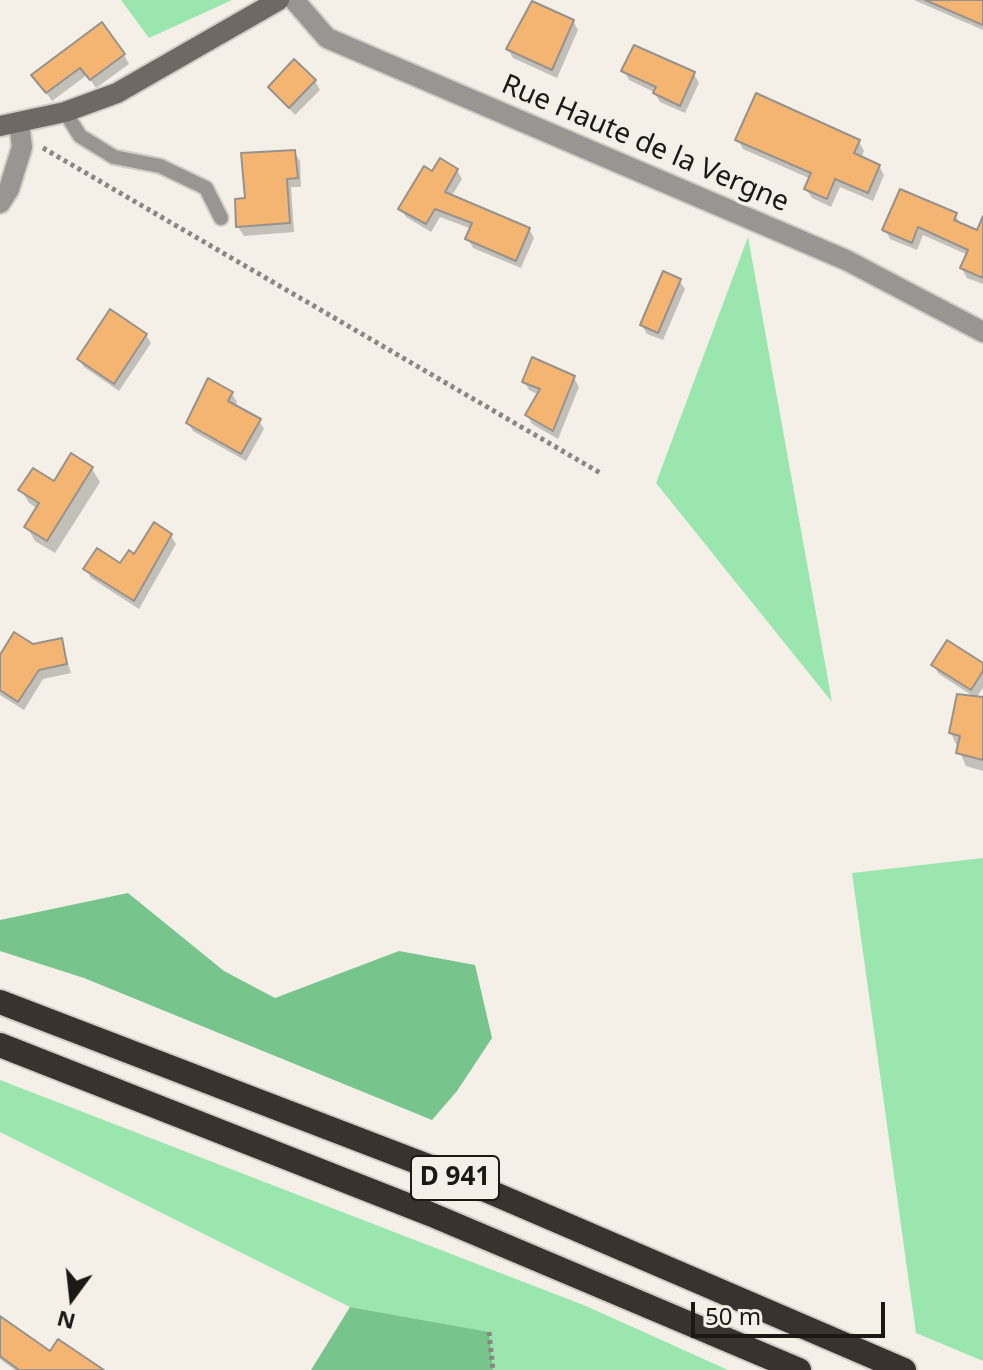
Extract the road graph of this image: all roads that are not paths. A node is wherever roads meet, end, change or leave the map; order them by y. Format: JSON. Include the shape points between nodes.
{"nodes":[{"id":1,"x":279,"y":0,"type":"edge"},
{"id":2,"x":294,"y":0,"type":"edge"},
{"id":3,"x":65,"y":112,"type":"junction"},
{"id":4,"x":10,"y":124,"type":"edge"},
{"id":5,"x":0,"y":203,"type":"edge"},
{"id":6,"x":221,"y":218,"type":"dead end"},
{"id":7,"x":983,"y":332,"type":"edge"},
{"id":8,"x":0,"y":1002,"type":"edge"},
{"id":9,"x":0,"y":1045,"type":"edge"},
{"id":10,"x":799,"y":1370,"type":"edge"},
{"id":11,"x":904,"y":1370,"type":"edge"}],
"edges":[{"from":1,"to":3,"type":"street","via":[[117,93]]},
{"from":2,"to":7,"type":"street","name":"Rue Haute de la Vergne","via":[[327,38],[846,260]]},
{"from":3,"to":4,"type":"street"},
{"from":3,"to":6,"type":"lane","via":[[80,136],[114,157],[160,166],[206,188]]},
{"from":4,"to":5,"type":"street","via":[[22,147]]},
{"from":8,"to":11,"type":"highway","number":"D 941","via":[[446,1173]]},
{"from":9,"to":10,"type":"highway","number":"D 941","via":[[430,1214]]}]}
